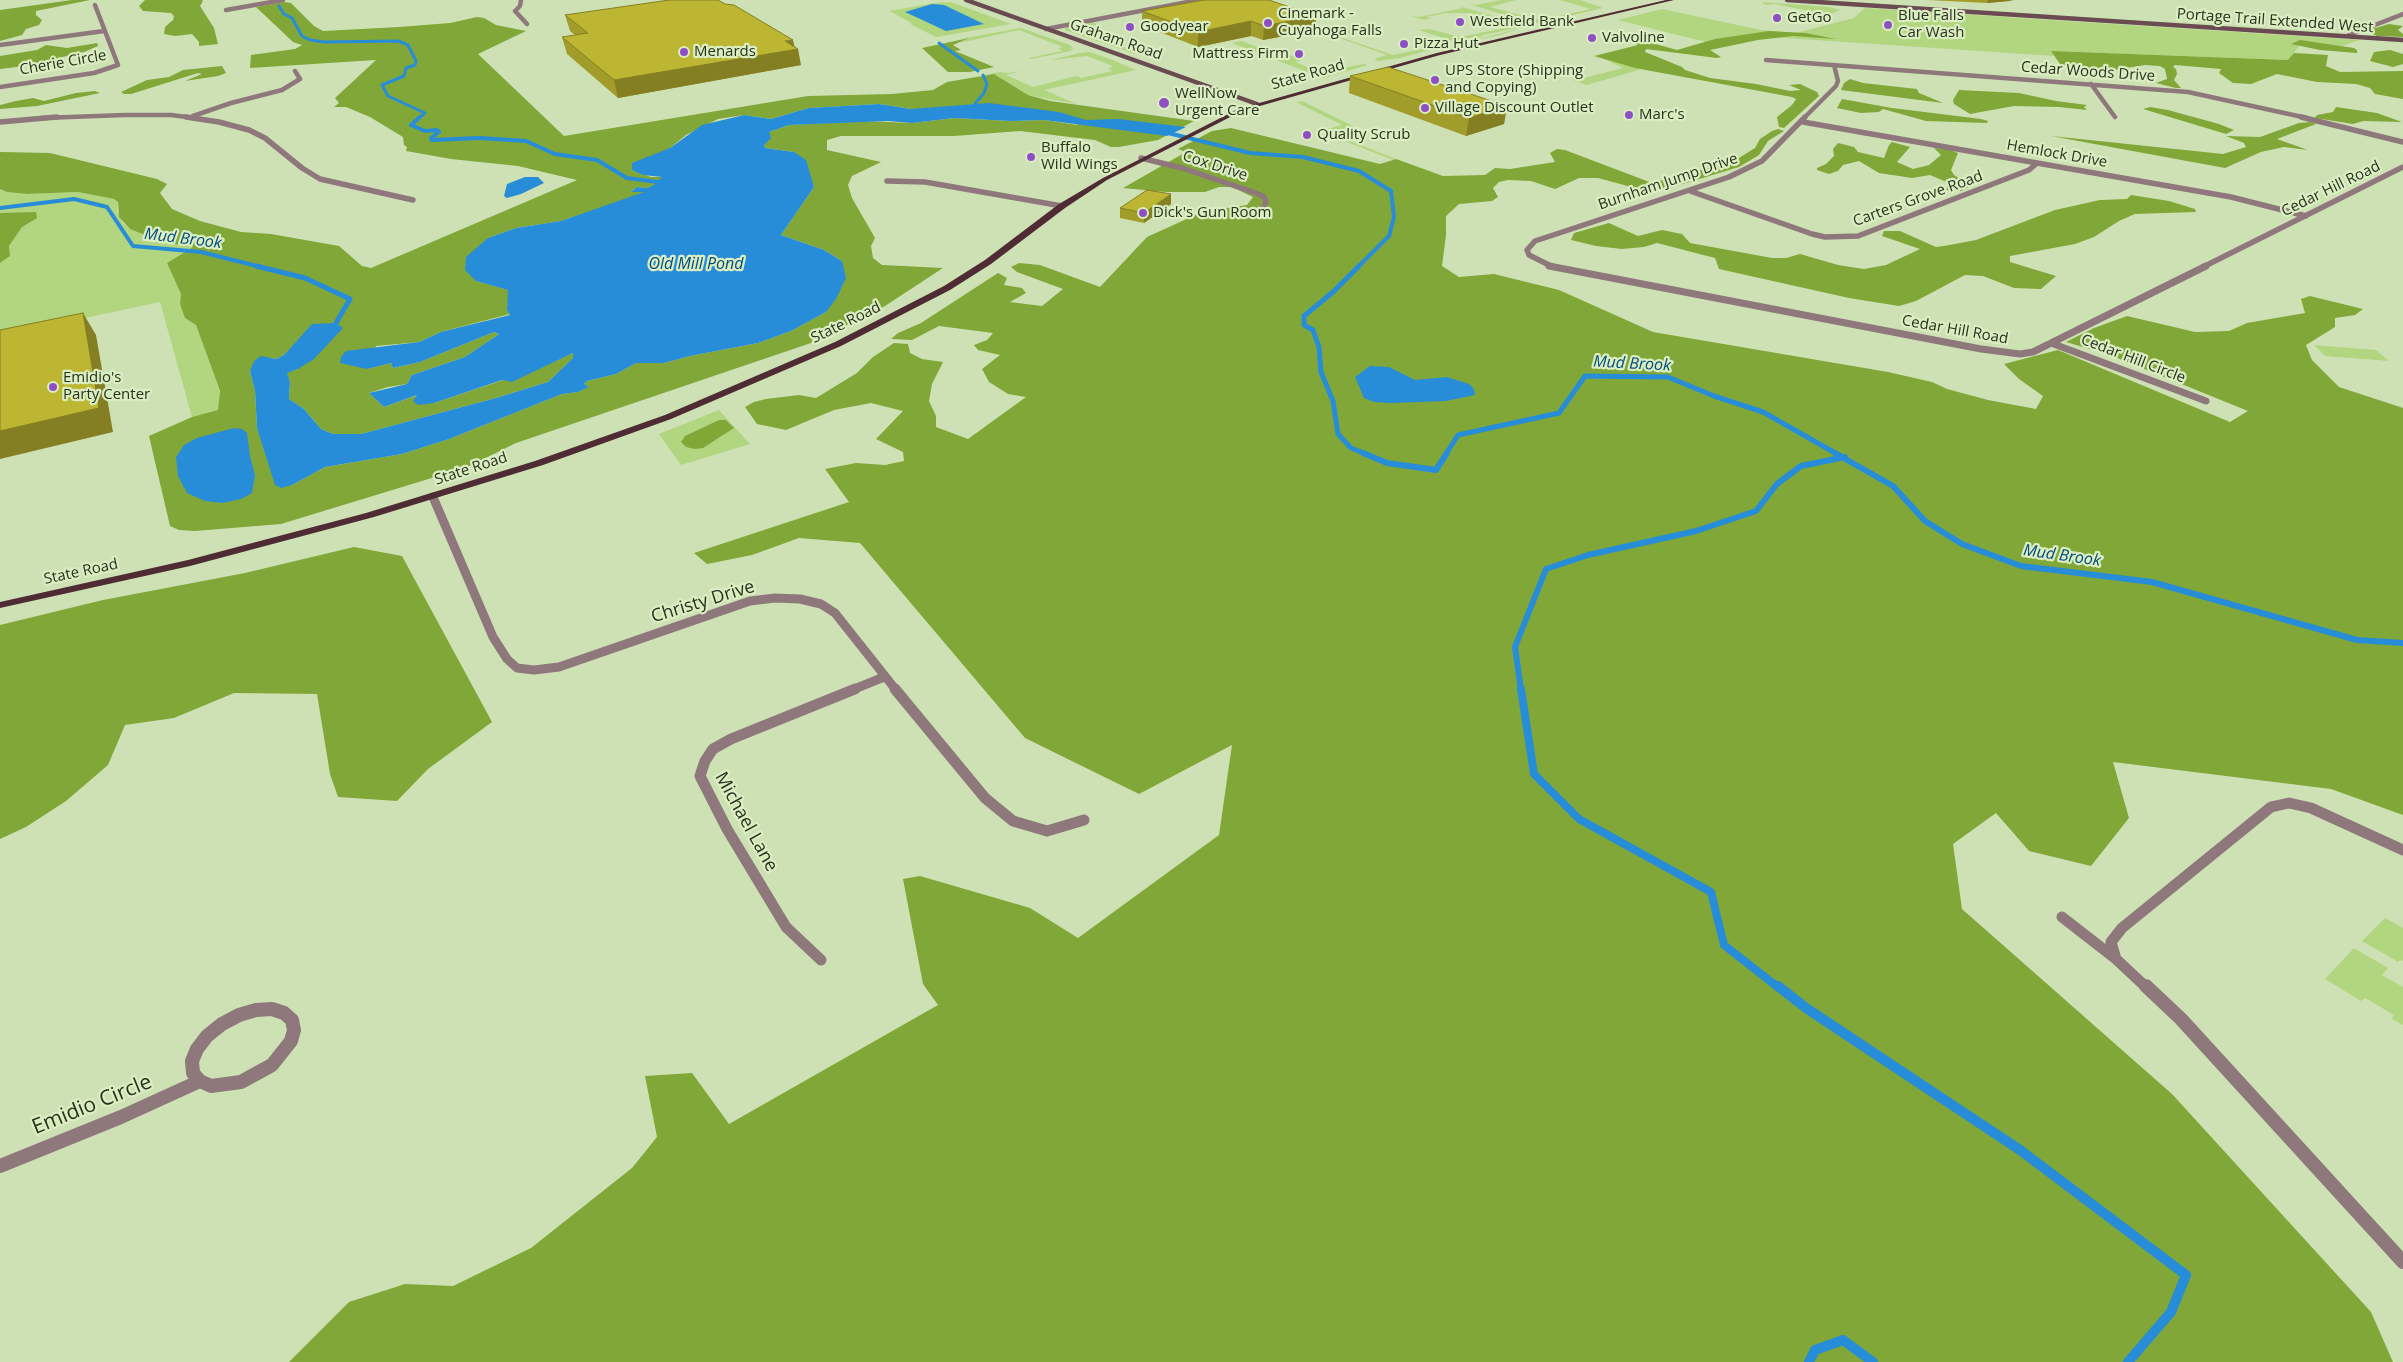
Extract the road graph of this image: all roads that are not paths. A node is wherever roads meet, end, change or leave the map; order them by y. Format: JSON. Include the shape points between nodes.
{"nodes":[{"id":1,"x":283,"y":0,"type":"edge"},
{"id":2,"x":521,"y":0,"type":"edge"},
{"id":3,"x":966,"y":0,"type":"edge"},
{"id":4,"x":1198,"y":0,"type":"edge"},
{"id":5,"x":1672,"y":0,"type":"edge"},
{"id":6,"x":1787,"y":0,"type":"edge"},
{"id":7,"x":95,"y":5,"type":"dead end"},
{"id":8,"x":226,"y":10,"type":"dead end"},
{"id":9,"x":2403,"y":14,"type":"edge"},
{"id":10,"x":527,"y":24,"type":"dead end"},
{"id":11,"x":1046,"y":29,"type":"junction"},
{"id":12,"x":104,"y":31,"type":"junction"},
{"id":13,"x":2352,"y":37,"type":"junction"},
{"id":14,"x":2403,"y":40,"type":"edge"},
{"id":15,"x":0,"y":45,"type":"edge"},
{"id":16,"x":1766,"y":60,"type":"dead end"},
{"id":17,"x":1834,"y":66,"type":"junction"},
{"id":18,"x":295,"y":71,"type":"dead end"},
{"id":19,"x":2091,"y":84,"type":"junction"},
{"id":20,"x":0,"y":87,"type":"edge"},
{"id":21,"x":1257,"y":104,"type":"junction"},
{"id":22,"x":2115,"y":116,"type":"dead end"},
{"id":23,"x":190,"y":118,"type":"junction"},
{"id":24,"x":0,"y":122,"type":"edge"},
{"id":25,"x":1803,"y":122,"type":"junction"},
{"id":26,"x":2403,"y":142,"type":"edge"},
{"id":27,"x":1142,"y":158,"type":"junction"},
{"id":28,"x":2036,"y":163,"type":"junction"},
{"id":29,"x":2401,"y":170,"type":"edge"},
{"id":30,"x":887,"y":181,"type":"dead end"},
{"id":31,"x":1690,"y":191,"type":"junction"},
{"id":32,"x":413,"y":200,"type":"dead end"},
{"id":33,"x":1062,"y":206,"type":"junction"},
{"id":34,"x":1261,"y":212,"type":"dead end"},
{"id":35,"x":2306,"y":216,"type":"junction"},
{"id":36,"x":1575,"y":227,"type":"joint"},
{"id":37,"x":2051,"y":343,"type":"junction"},
{"id":38,"x":2206,"y":401,"type":"dead end"},
{"id":39,"x":433,"y":497,"type":"junction"},
{"id":40,"x":0,"y":605,"type":"edge"},
{"id":41,"x":884,"y":677,"type":"junction"},
{"id":42,"x":1084,"y":820,"type":"dead end"},
{"id":43,"x":2403,"y":850,"type":"edge"},
{"id":44,"x":2062,"y":917,"type":"dead end"},
{"id":45,"x":2116,"y":959,"type":"junction"},
{"id":46,"x":821,"y":960,"type":"dead end"},
{"id":47,"x":200,"y":1081,"type":"junction"},
{"id":48,"x":0,"y":1166,"type":"edge"},
{"id":49,"x":2403,"y":1262,"type":"edge"}],
"edges":[{"from":1,"to":8,"type":"street"},
{"from":2,"to":10,"type":"street","via":[[515,11]]},
{"from":3,"to":11,"type":"main road","name":"Graham Road"},
{"from":4,"to":11,"type":"street"},
{"from":5,"to":21,"type":"main road","name":"State Road","via":[[1439,54]]},
{"from":6,"to":13,"type":"main road","name":"Portage Trail Extended West"},
{"from":7,"to":12,"type":"street"},
{"from":9,"to":13,"type":"street","via":[[2348,34]]},
{"from":11,"to":21,"type":"main road","name":"Graham Road"},
{"from":12,"to":15,"type":"street"},
{"from":12,"to":20,"type":"street","name":"Cherie Circle","via":[[118,65],[107,70]]},
{"from":13,"to":14,"type":"main road","name":"Portage Trail Extended West"},
{"from":16,"to":17,"type":"street","name":"Cedar Woods Drive"},
{"from":17,"to":19,"type":"street","name":"Cedar Woods Drive"},
{"from":17,"to":25,"type":"street","name":"Burnham Jump Drive","via":[[1838,84]]},
{"from":18,"to":23,"type":"street","via":[[300,79],[282,90]]},
{"from":19,"to":22,"type":"street"},
{"from":19,"to":26,"type":"street","name":"Cedar Woods Drive","via":[[2208,96]]},
{"from":21,"to":27,"type":"main road","name":"State Road"},
{"from":23,"to":24,"type":"street","via":[[118,115]]},
{"from":23,"to":32,"type":"street","via":[[253,132],[320,179]]},
{"from":25,"to":28,"type":"street","name":"Hemlock Drive"},
{"from":25,"to":31,"type":"street","name":"Burnham Jump Drive","via":[[1762,161]]},
{"from":27,"to":33,"type":"main road","name":"State Road"},
{"from":27,"to":34,"type":"street","name":"Cox Drive","via":[[1256,193],[1266,202]]},
{"from":28,"to":31,"type":"street","name":"Carters Grove Road","via":[[2029,170],[1858,236],[1825,237],[1788,228]]},
{"from":28,"to":35,"type":"street","name":"Hemlock Drive","via":[[2231,197]]},
{"from":29,"to":35,"type":"street","name":"Cedar Hill Road"},
{"from":30,"to":33,"type":"street","via":[[925,182]]},
{"from":31,"to":36,"type":"street","name":"Burnham Jump Drive"},
{"from":33,"to":39,"type":"main road","name":"State Road","via":[[988,262],[947,288],[838,344],[668,417]]},
{"from":35,"to":37,"type":"street","name":"Cedar Hill Road"},
{"from":36,"to":37,"type":"street","name":"Cedar Hill Road","via":[[1535,241],[1527,250],[1536,260],[1560,269],[1982,349],[2020,354]]},
{"from":37,"to":38,"type":"street","name":"Cedar Hill Circle"},
{"from":39,"to":40,"type":"main road","name":"State Road","via":[[262,545]]},
{"from":39,"to":41,"type":"street","name":"Christy Drive","via":[[493,637],[517,668],[559,667],[720,610],[775,598],[821,604],[835,613]]},
{"from":41,"to":42,"type":"street","name":"Christy Drive","via":[[999,811],[1013,821],[1047,831]]},
{"from":41,"to":46,"type":"street","name":"Michael Lane","via":[[712,749],[700,776],[726,829],[786,927]]},
{"from":43,"to":45,"type":"street","via":[[2312,808],[2289,803],[2271,807],[2122,928],[2111,942]]},
{"from":44,"to":45,"type":"street"},
{"from":45,"to":49,"type":"street","via":[[2181,1019]]},
{"from":47,"to":47,"type":"street","via":[[211,1086],[225,1086],[258,1075],[284,1053],[292,1038],[292,1020],[284,1013],[264,1010],[239,1015],[222,1024],[197,1048],[192,1062],[193,1073]]},
{"from":47,"to":48,"type":"street","name":"Emidio Circle"}]}
